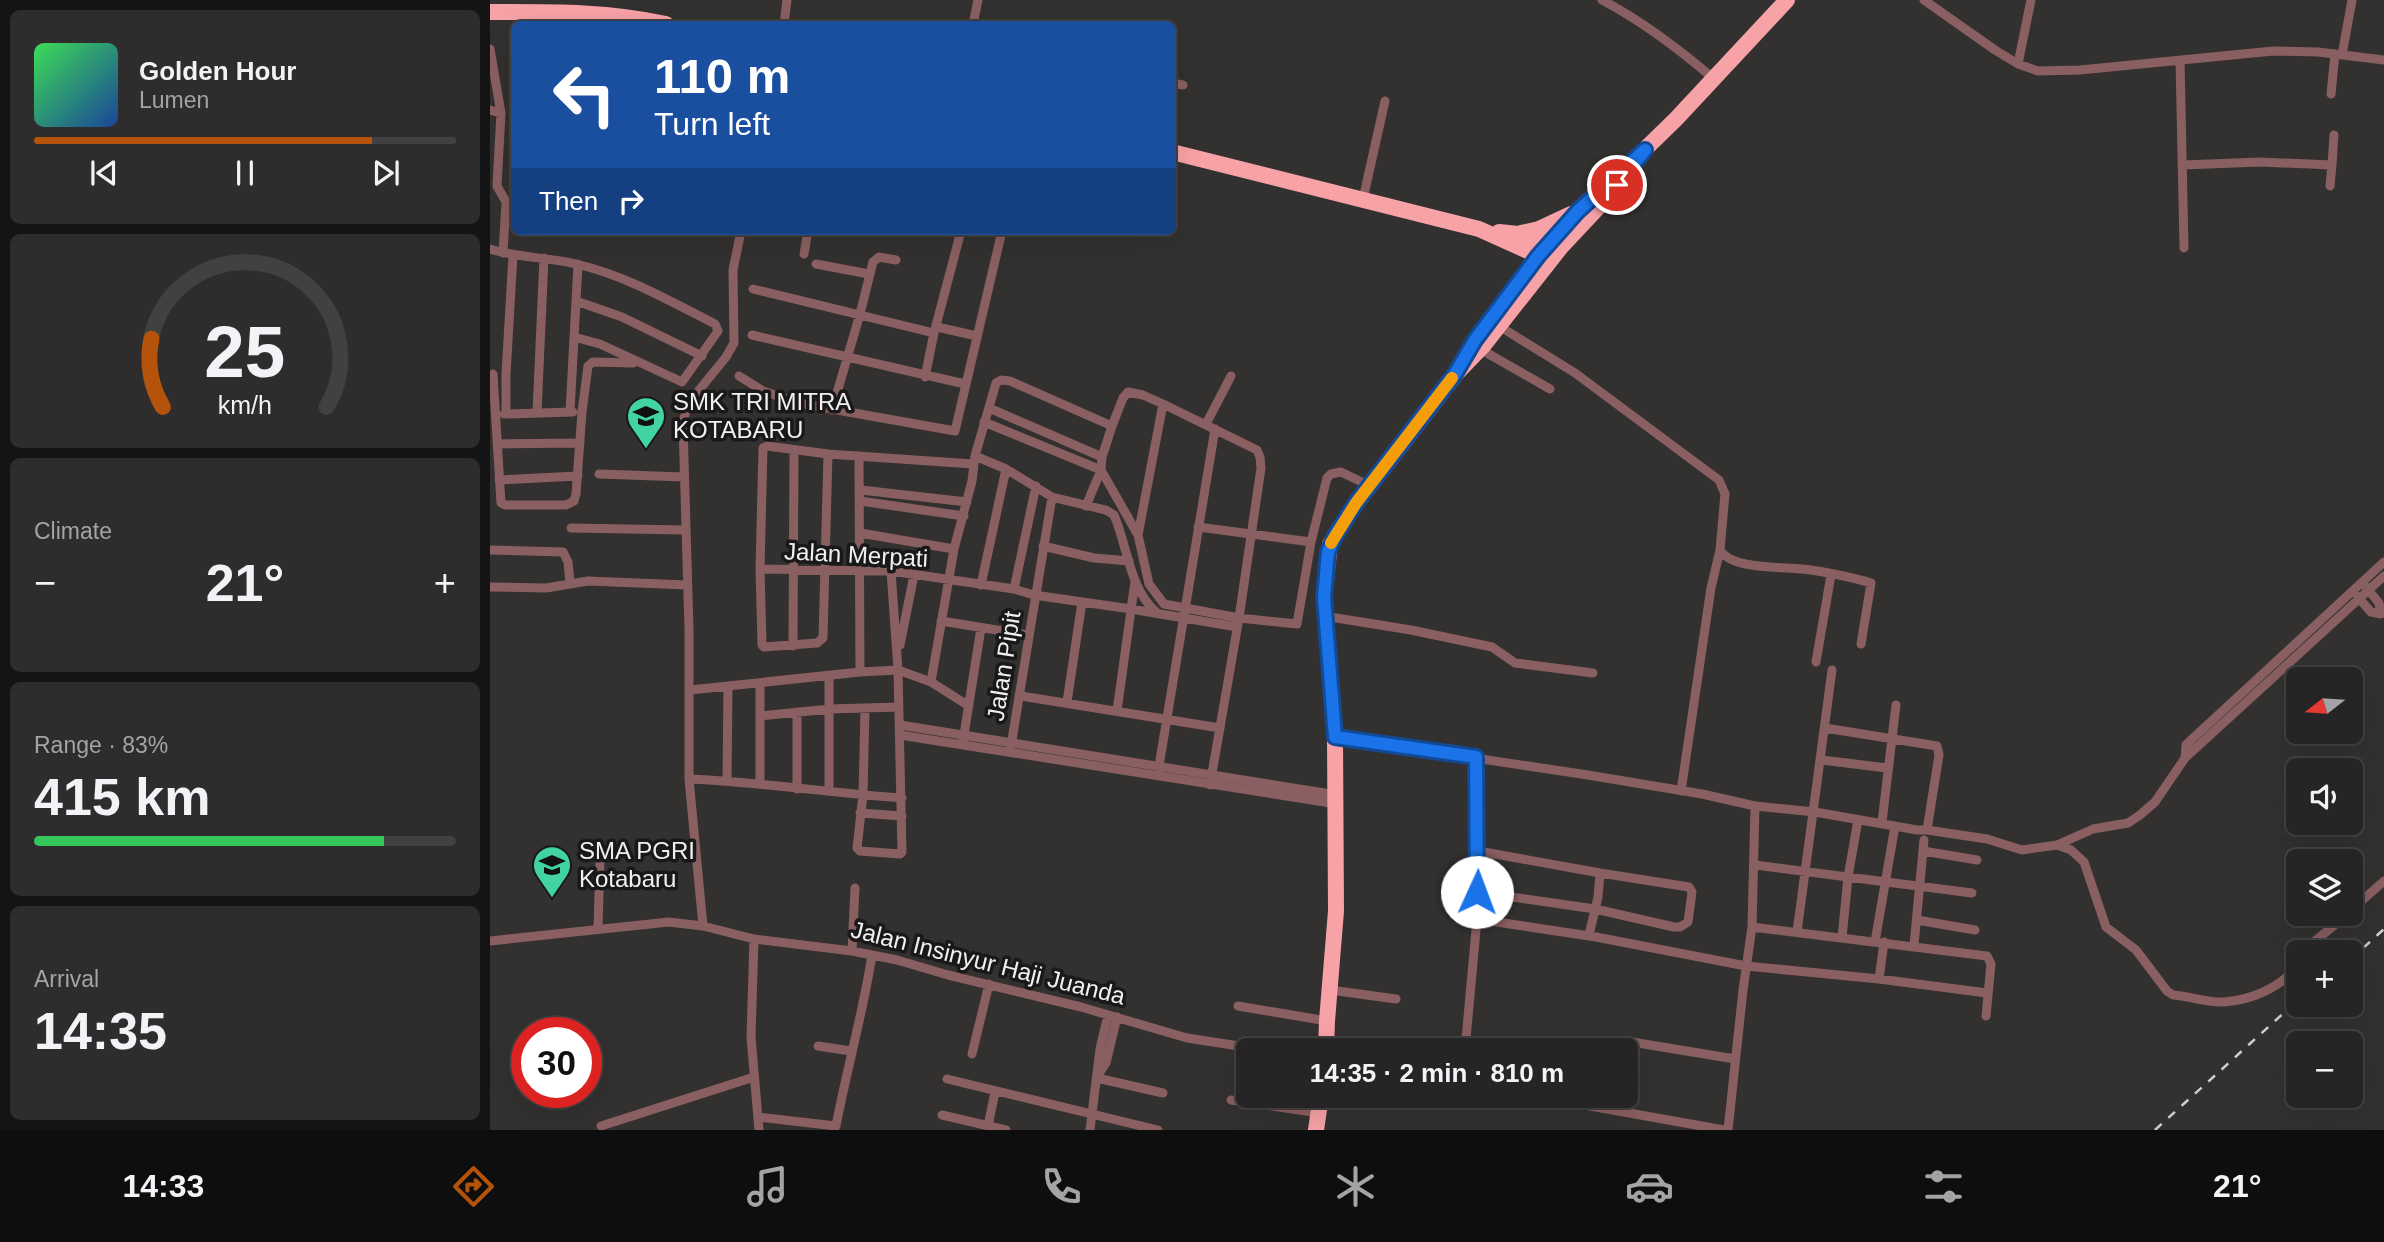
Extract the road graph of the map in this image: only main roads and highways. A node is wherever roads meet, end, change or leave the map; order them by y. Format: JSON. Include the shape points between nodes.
{"nodes":[{"id":1,"x":1787,"y":0,"type":"edge"},
{"id":2,"x":490,"y":12,"type":"edge"},
{"id":3,"x":651,"y":21,"type":"edge"},
{"id":4,"x":1645,"y":150,"type":"junction"},
{"id":5,"x":1176,"y":153,"type":"edge"},
{"id":6,"x":1578,"y":211,"type":"junction"},
{"id":7,"x":1515,"y":238,"type":"junction"},
{"id":8,"x":1549,"y":252,"type":"junction"},
{"id":9,"x":1526,"y":271,"type":"junction"},
{"id":10,"x":1455,"y":374,"type":"junction"},
{"id":11,"x":1326,"y":1038,"type":"edge"},
{"id":12,"x":1320,"y":1108,"type":"edge"},
{"id":13,"x":1316,"y":1130,"type":"edge"}],
"edges":[{"from":1,"to":4,"type":"highway"},
{"from":2,"to":3,"type":"highway","via":[[600,13]]},
{"from":4,"to":6,"type":"highway"},
{"from":4,"to":8,"type":"highway","via":[[1606,199]]},
{"from":5,"to":7,"type":"highway"},
{"from":6,"to":7,"type":"highway"},
{"from":6,"to":8,"type":"highway"},
{"from":7,"to":8,"type":"highway"},
{"from":7,"to":9,"type":"highway","via":[[1525,256]]},
{"from":8,"to":9,"type":"highway"},
{"from":8,"to":10,"type":"highway","via":[[1499,327]]},
{"from":9,"to":10,"type":"highway"},
{"from":10,"to":11,"type":"highway","via":[[1330,544],[1324,616],[1337,800],[1336,911]]},
{"from":12,"to":13,"type":"highway"}]}
